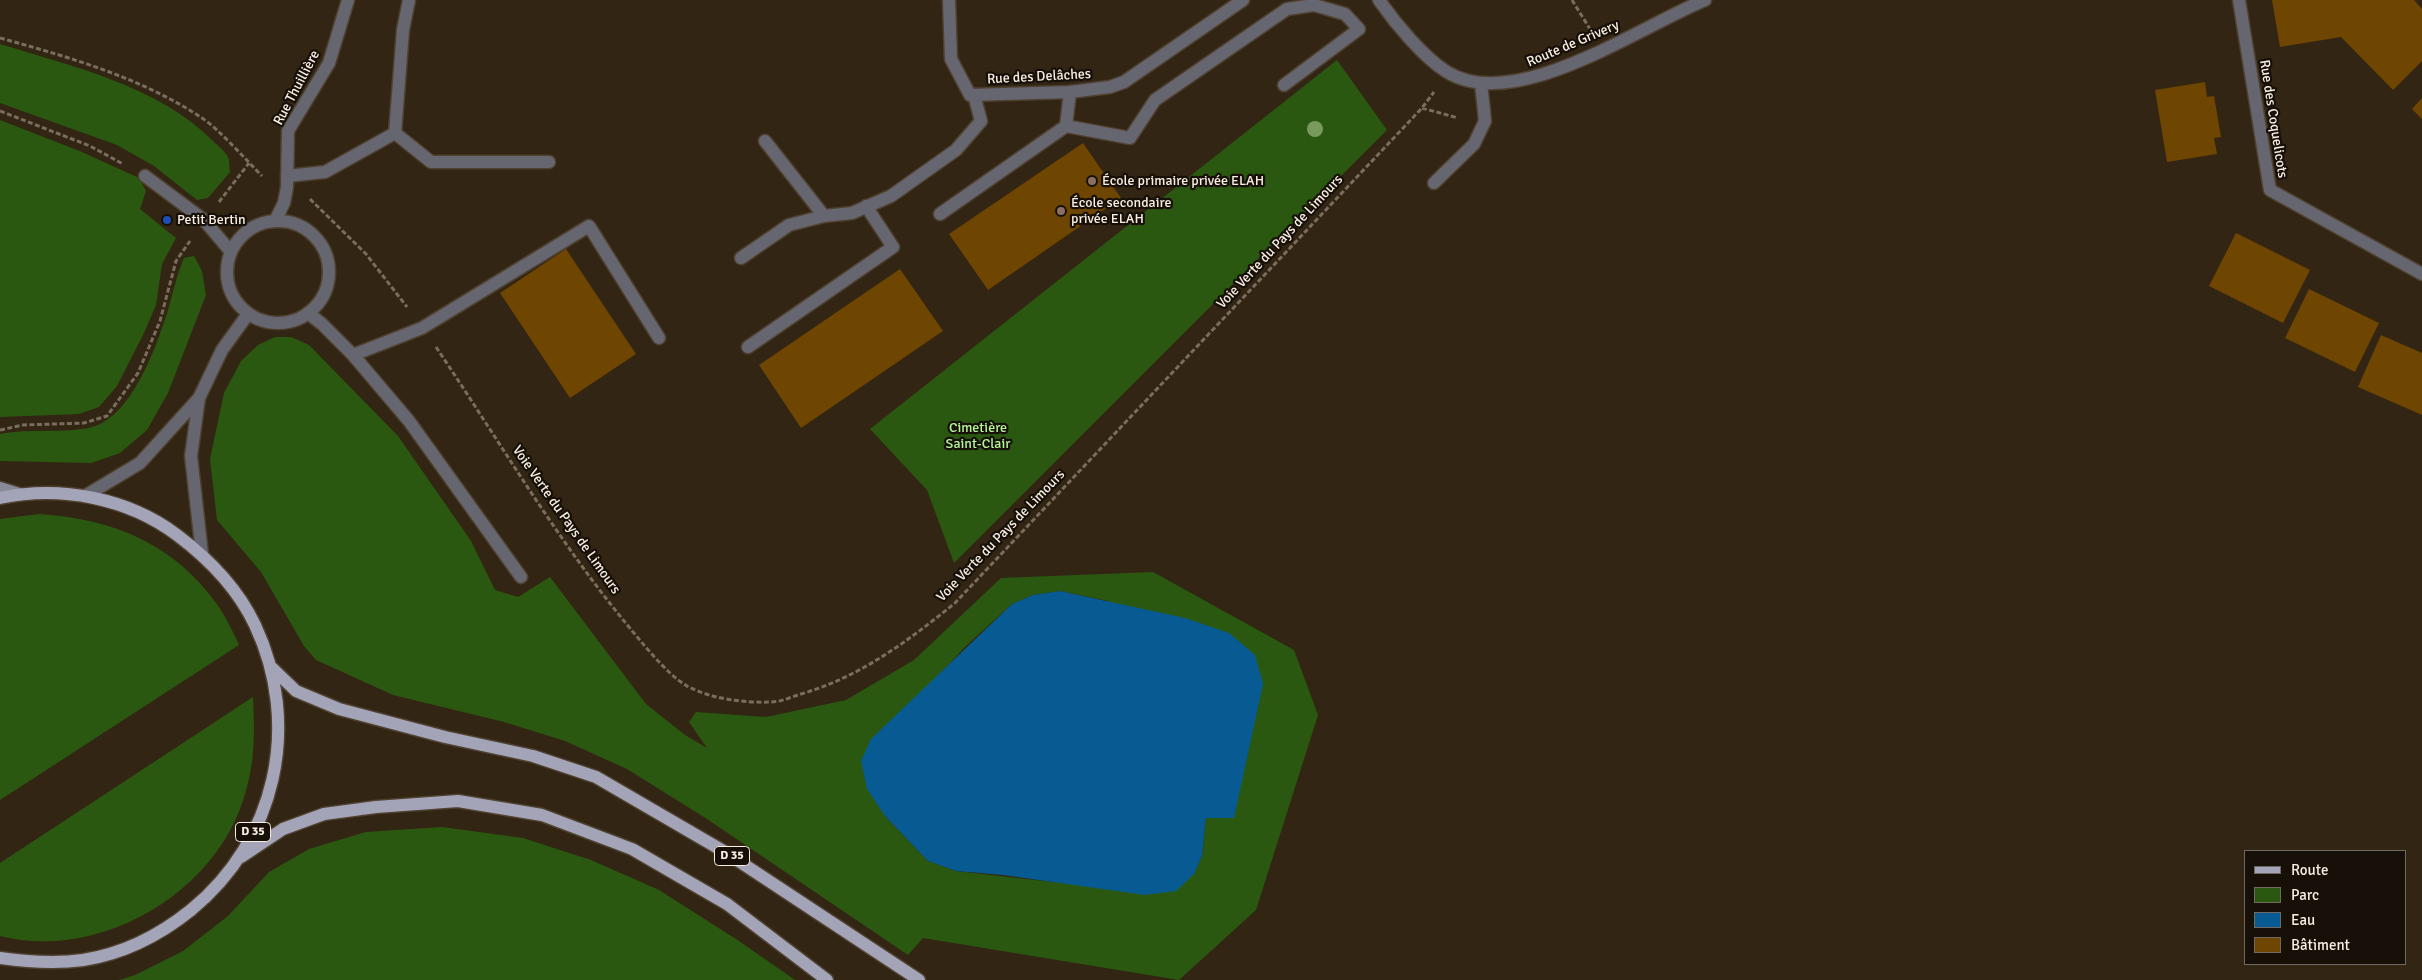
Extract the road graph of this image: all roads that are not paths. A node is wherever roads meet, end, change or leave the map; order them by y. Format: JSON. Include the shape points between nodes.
{"nodes":[{"id":1,"x":348,"y":0,"type":"edge"},
{"id":2,"x":409,"y":0,"type":"edge"},
{"id":3,"x":949,"y":0,"type":"edge"},
{"id":4,"x":1243,"y":0,"type":"edge"},
{"id":5,"x":1380,"y":0,"type":"edge"},
{"id":6,"x":1704,"y":0,"type":"edge"},
{"id":7,"x":2239,"y":0,"type":"edge"},
{"id":8,"x":1481,"y":83,"type":"junction"},
{"id":9,"x":1284,"y":85,"type":"dead end"},
{"id":10,"x":1070,"y":92,"type":"junction"},
{"id":11,"x":974,"y":95,"type":"junction"},
{"id":12,"x":1066,"y":126,"type":"junction"},
{"id":13,"x":395,"y":133,"type":"junction"},
{"id":14,"x":765,"y":141,"type":"dead end"},
{"id":15,"x":549,"y":162,"type":"dead end"},
{"id":16,"x":145,"y":176,"type":"road end"},
{"id":17,"x":287,"y":181,"type":"junction"},
{"id":18,"x":1434,"y":183,"type":"dead end"},
{"id":19,"x":866,"y":206,"type":"junction"},
{"id":20,"x":940,"y":214,"type":"dead end"},
{"id":21,"x":824,"y":216,"type":"junction"},
{"id":22,"x":275,"y":221,"type":"junction"},
{"id":23,"x":231,"y":252,"type":"junction"},
{"id":24,"x":741,"y":258,"type":"dead end"},
{"id":25,"x":2422,"y":274,"type":"edge"},
{"id":26,"x":308,"y":313,"type":"junction"},
{"id":27,"x":248,"y":314,"type":"junction"},
{"id":28,"x":659,"y":338,"type":"dead end"},
{"id":29,"x":748,"y":346,"type":"dead end"},
{"id":30,"x":353,"y":356,"type":"junction"},
{"id":31,"x":199,"y":398,"type":"junction"},
{"id":32,"x":0,"y":488,"type":"edge"},
{"id":33,"x":19,"y":494,"type":"junction"},
{"id":34,"x":85,"y":496,"type":"junction"},
{"id":35,"x":0,"y":498,"type":"edge"},
{"id":36,"x":202,"y":554,"type":"junction"},
{"id":37,"x":521,"y":577,"type":"dead end"},
{"id":38,"x":270,"y":666,"type":"junction"},
{"id":39,"x":239,"y":858,"type":"junction"},
{"id":40,"x":0,"y":958,"type":"edge"},
{"id":41,"x":827,"y":980,"type":"edge"},
{"id":42,"x":919,"y":980,"type":"edge"}],
"edges":[{"from":1,"to":17,"type":"street","name":"Rue Thuillière","via":[[330,63],[288,131]]},
{"from":2,"to":13,"type":"street","via":[[403,30]]},
{"from":3,"to":11,"type":"street","name":"Rue des Delâches","via":[[951,59],[970,95]]},
{"from":4,"to":10,"type":"street","name":"Rue des Delâches","via":[[1124,82]]},
{"from":5,"to":8,"type":"street","name":"Route de Grivery","via":[[1420,49],[1448,73]]},
{"from":6,"to":8,"type":"street","name":"Route de Grivery","via":[[1598,52],[1537,77],[1514,83]]},
{"from":7,"to":25,"type":"street","name":"Rue des Coquelicots","via":[[2270,190]]},
{"from":8,"to":18,"type":"street","via":[[1485,121],[1474,144]]},
{"from":9,"to":12,"type":"street","via":[[1359,29],[1345,14],[1314,5],[1287,9],[1155,100],[1130,138]]},
{"from":10,"to":11,"type":"street","name":"Rue des Delâches"},
{"from":10,"to":12,"type":"street"},
{"from":11,"to":19,"type":"street","via":[[981,121],[956,150],[891,196]]},
{"from":12,"to":20,"type":"street"},
{"from":13,"to":15,"type":"street","via":[[431,162]]},
{"from":13,"to":17,"type":"street","via":[[325,172]]},
{"from":14,"to":21,"type":"street"},
{"from":16,"to":23,"type":"street","via":[[204,220]]},
{"from":17,"to":22,"type":"street","name":"Rue Thuillière","via":[[284,203]]},
{"from":19,"to":21,"type":"street","via":[[852,213]]},
{"from":19,"to":29,"type":"street","via":[[893,247]]},
{"from":21,"to":24,"type":"street","via":[[789,225]]},
{"from":22,"to":23,"type":"street","via":[[249,230]]},
{"from":22,"to":26,"type":"street","via":[[291,222],[307,229],[326,255],[329,270],[327,286],[320,302]]},
{"from":23,"to":27,"type":"street","via":[[227,269],[229,286],[236,301]]},
{"from":26,"to":27,"type":"street","via":[[278,323]]},
{"from":26,"to":30,"type":"street"},
{"from":27,"to":31,"type":"street","via":[[222,350]]},
{"from":28,"to":30,"type":"street","via":[[589,226],[422,328]]},
{"from":30,"to":37,"type":"street","via":[[409,421]]},
{"from":31,"to":34,"type":"street","via":[[140,463]]},
{"from":31,"to":36,"type":"street","via":[[191,456]]},
{"from":32,"to":33,"type":"main road"},
{"from":33,"to":34,"type":"main road"},
{"from":33,"to":35,"type":"main road"},
{"from":34,"to":36,"type":"main road","via":[[138,510]]},
{"from":36,"to":38,"type":"main road","number":"D 35","via":[[232,587],[255,624]]},
{"from":38,"to":39,"type":"main road","number":"D 35","via":[[280,728],[272,785],[258,823]]},
{"from":38,"to":42,"type":"main road","number":"D 35","via":[[296,691],[338,709],[533,756],[596,777],[725,852]]},
{"from":39,"to":40,"type":"main road","number":"D 35","via":[[209,895],[180,919],[130,947],[84,960],[36,963]]},
{"from":39,"to":41,"type":"main road","number":"D 35","via":[[283,829],[324,814],[376,806],[458,801],[542,815],[632,849],[718,899]]}]}
